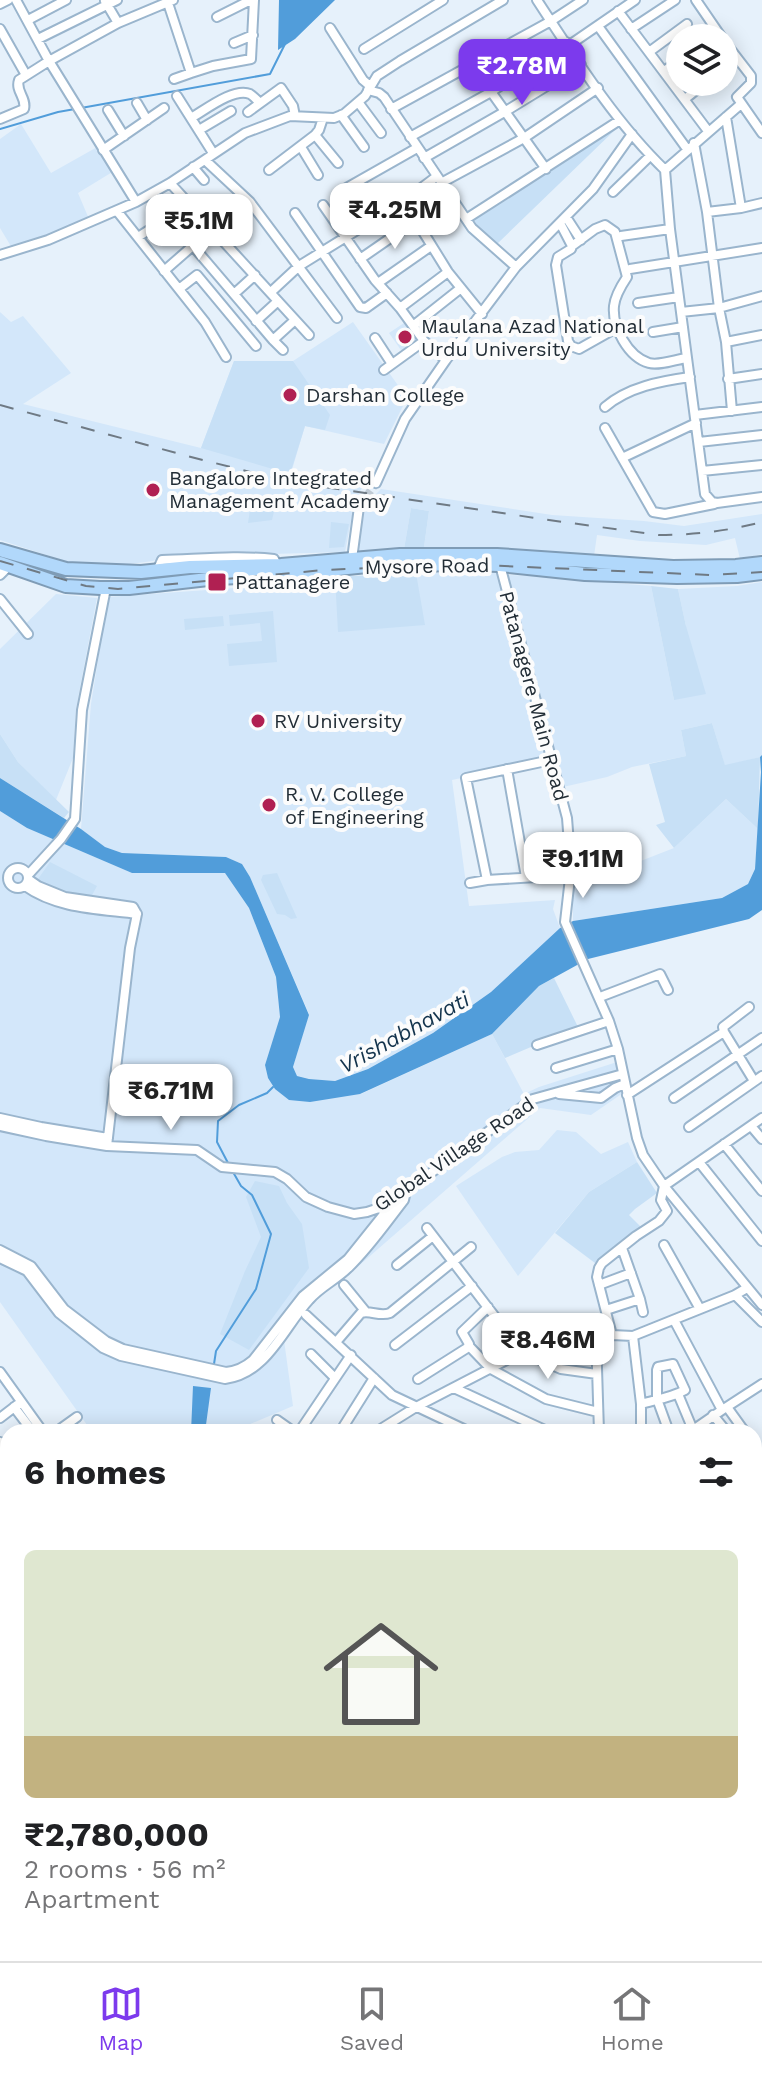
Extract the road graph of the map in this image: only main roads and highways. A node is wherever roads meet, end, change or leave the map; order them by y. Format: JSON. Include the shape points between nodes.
{"nodes":[{"id":1,"x":0,"y":550,"type":"edge"},
{"id":2,"x":762,"y":563,"type":"edge"},
{"id":3,"x":3,"y":568,"type":"edge"},
{"id":4,"x":762,"y":573,"type":"edge"}],
"edges":[{"from":1,"to":2,"type":"highway","name":"Mysore Road","via":[[66,569],[129,572],[456,554],[673,567]]},
{"from":3,"to":4,"type":"highway","name":"Mysore Road","via":[[66,586],[106,588],[367,566],[500,565],[677,577]]}]}
